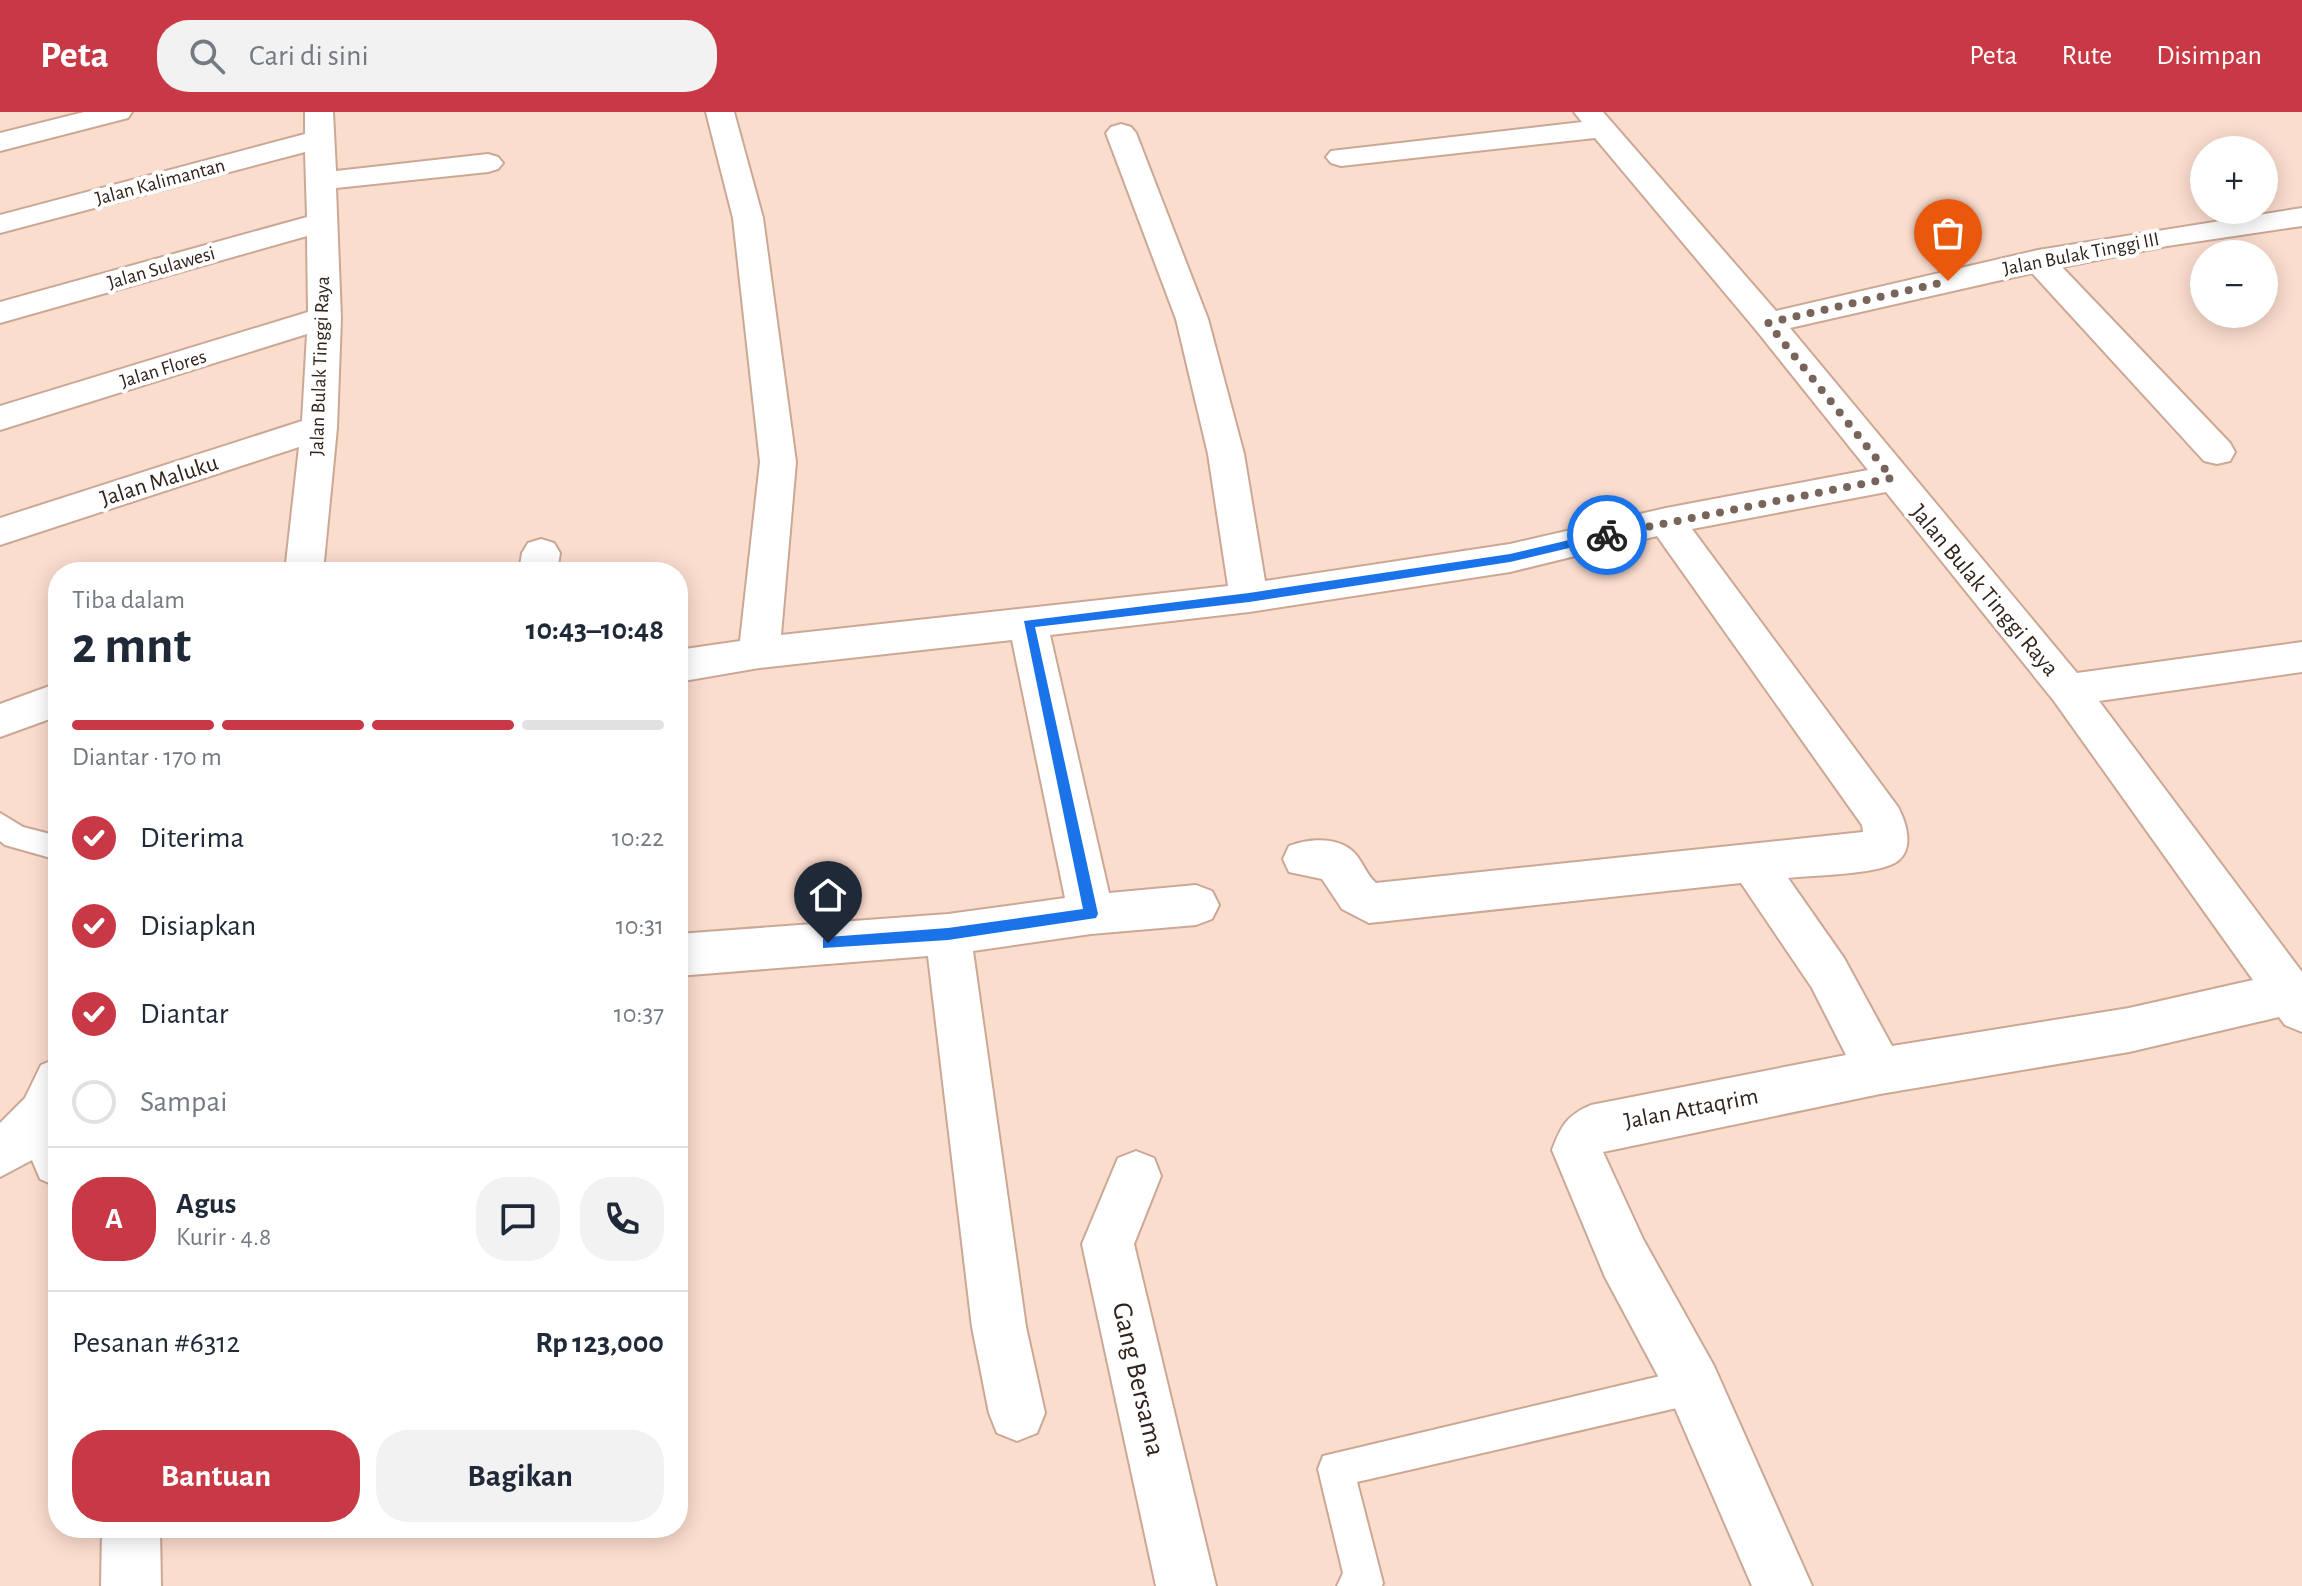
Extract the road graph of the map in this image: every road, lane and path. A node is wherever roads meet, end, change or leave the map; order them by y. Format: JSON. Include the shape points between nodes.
{"nodes":[{"id":1,"x":118,"y":112,"type":"edge"},
{"id":2,"x":720,"y":112,"type":"edge"},
{"id":3,"x":1595,"y":120,"type":"edge"},
{"id":4,"x":319,"y":126,"type":"edge"},
{"id":5,"x":1121,"y":133,"type":"dead end"},
{"id":6,"x":0,"y":142,"type":"edge"},
{"id":7,"x":1341,"y":157,"type":"dead end"},
{"id":8,"x":488,"y":163,"type":"dead end"},
{"id":9,"x":322,"y":181,"type":"junction"},
{"id":10,"x":2302,"y":217,"type":"edge"},
{"id":11,"x":322,"y":222,"type":"junction"},
{"id":12,"x":0,"y":224,"type":"edge"},
{"id":13,"x":2038,"y":260,"type":"junction"},
{"id":14,"x":0,"y":313,"type":"edge"},
{"id":15,"x":325,"y":318,"type":"junction"},
{"id":16,"x":1768,"y":323,"type":"junction"},
{"id":17,"x":0,"y":418,"type":"edge"},
{"id":18,"x":319,"y":428,"type":"junction"},
{"id":19,"x":2217,"y":452,"type":"dead end"},
{"id":20,"x":1892,"y":478,"type":"junction"},
{"id":21,"x":1666,"y":521,"type":"junction"},
{"id":22,"x":0,"y":532,"type":"edge"},
{"id":23,"x":305,"y":562,"type":"edge"},
{"id":24,"x":1249,"y":598,"type":"junction"},
{"id":25,"x":1028,"y":624,"type":"junction"},
{"id":26,"x":759,"y":653,"type":"junction"},
{"id":27,"x":2302,"y":657,"type":"edge"},
{"id":28,"x":688,"y":664,"type":"edge"},
{"id":29,"x":48,"y":671,"type":"edge"},
{"id":30,"x":0,"y":688,"type":"edge"},
{"id":31,"x":2068,"y":690,"type":"junction"},
{"id":32,"x":48,"y":703,"type":"edge"},
{"id":33,"x":0,"y":721,"type":"edge"},
{"id":34,"x":0,"y":825,"type":"edge"},
{"id":35,"x":48,"y":845,"type":"edge"},
{"id":36,"x":1305,"y":859,"type":"dead end"},
{"id":37,"x":1753,"y":863,"type":"junction"},
{"id":38,"x":1196,"y":905,"type":"dead end"},
{"id":39,"x":1091,"y":914,"type":"junction"},
{"id":40,"x":948,"y":934,"type":"junction"},
{"id":41,"x":688,"y":954,"type":"edge"},
{"id":42,"x":2296,"y":1002,"type":"edge"},
{"id":43,"x":1880,"y":1071,"type":"junction"},
{"id":44,"x":48,"y":1101,"type":"edge"},
{"id":45,"x":0,"y":1153,"type":"edge"},
{"id":46,"x":1136,"y":1176,"type":"dead end"},
{"id":47,"x":1694,"y":1386,"type":"junction"},
{"id":48,"x":1017,"y":1413,"type":"dead end"},
{"id":49,"x":131,"y":1538,"type":"edge"},
{"id":50,"x":131,"y":1586,"type":"edge"},
{"id":51,"x":1186,"y":1586,"type":"edge"},
{"id":52,"x":1356,"y":1586,"type":"edge"},
{"id":53,"x":1782,"y":1586,"type":"edge"}],
"edges":[{"from":1,"to":6,"type":"street"},
{"from":2,"to":26,"type":"street","via":[[748,218],[778,462]]},
{"from":3,"to":7,"type":"street"},
{"from":3,"to":16,"type":"street","name":"Jalan Bulak Tinggi Raya"},
{"from":4,"to":9,"type":"street","name":"Jalan Bulak Tinggi Raya"},
{"from":4,"to":12,"type":"street","name":"Jalan Kalimantan"},
{"from":5,"to":24,"type":"street","via":[[1192,319],[1226,454]]},
{"from":8,"to":9,"type":"street"},
{"from":9,"to":11,"type":"street","name":"Jalan Bulak Tinggi Raya"},
{"from":10,"to":13,"type":"street","name":"Jalan Bulak Tinggi III"},
{"from":11,"to":14,"type":"street","name":"Jalan Sulawesi"},
{"from":11,"to":15,"type":"street","name":"Jalan Bulak Tinggi Raya"},
{"from":13,"to":16,"type":"street","name":"Jalan Bulak Tinggi III"},
{"from":13,"to":19,"type":"street"},
{"from":15,"to":17,"type":"street","name":"Jalan Flores"},
{"from":15,"to":18,"type":"street","name":"Jalan Bulak Tinggi Raya"},
{"from":16,"to":20,"type":"street","name":"Jalan Bulak Tinggi Raya"},
{"from":18,"to":22,"type":"street","name":"Jalan Maluku"},
{"from":18,"to":23,"type":"street","name":"Jalan Bulak Tinggi Raya"},
{"from":20,"to":21,"type":"street"},
{"from":20,"to":31,"type":"street","name":"Jalan Bulak Tinggi Raya"},
{"from":21,"to":24,"type":"street","via":[[1510,558]]},
{"from":21,"to":37,"type":"street","via":[[1883,820],[1886,845],[1880,849]]},
{"from":24,"to":25,"type":"street"},
{"from":25,"to":26,"type":"street"},
{"from":25,"to":39,"type":"street"},
{"from":26,"to":28,"type":"street"},
{"from":27,"to":31,"type":"street"},
{"from":29,"to":30,"type":"street"},
{"from":31,"to":42,"type":"street","name":"Jalan Bulak Tinggi Raya"},
{"from":32,"to":33,"type":"street"},
{"from":34,"to":35,"type":"lane","via":[[15,837]]},
{"from":36,"to":37,"type":"street","via":[[1335,861],[1351,888],[1369,903]]},
{"from":37,"to":43,"type":"street","via":[[1828,973]]},
{"from":38,"to":39,"type":"street"},
{"from":39,"to":40,"type":"street"},
{"from":40,"to":41,"type":"street"},
{"from":40,"to":48,"type":"street","via":[[999,1327]]},
{"from":42,"to":43,"type":"street","name":"Jalan Attaqrim"},
{"from":43,"to":47,"type":"street","name":"Jalan Attaqrim","via":[[1606,1125],[1581,1139],[1577,1150],[1584,1171],[1624,1258]]},
{"from":44,"to":45,"type":"street","via":[[18,1142]]},
{"from":46,"to":51,"type":"street","name":"Gang Bersama","via":[[1108,1244]]},
{"from":47,"to":52,"type":"lane","via":[[1336,1469],[1364,1583]]},
{"from":47,"to":53,"type":"street","name":"Jalan Attaqrim"},
{"from":49,"to":50,"type":"street"}]}
